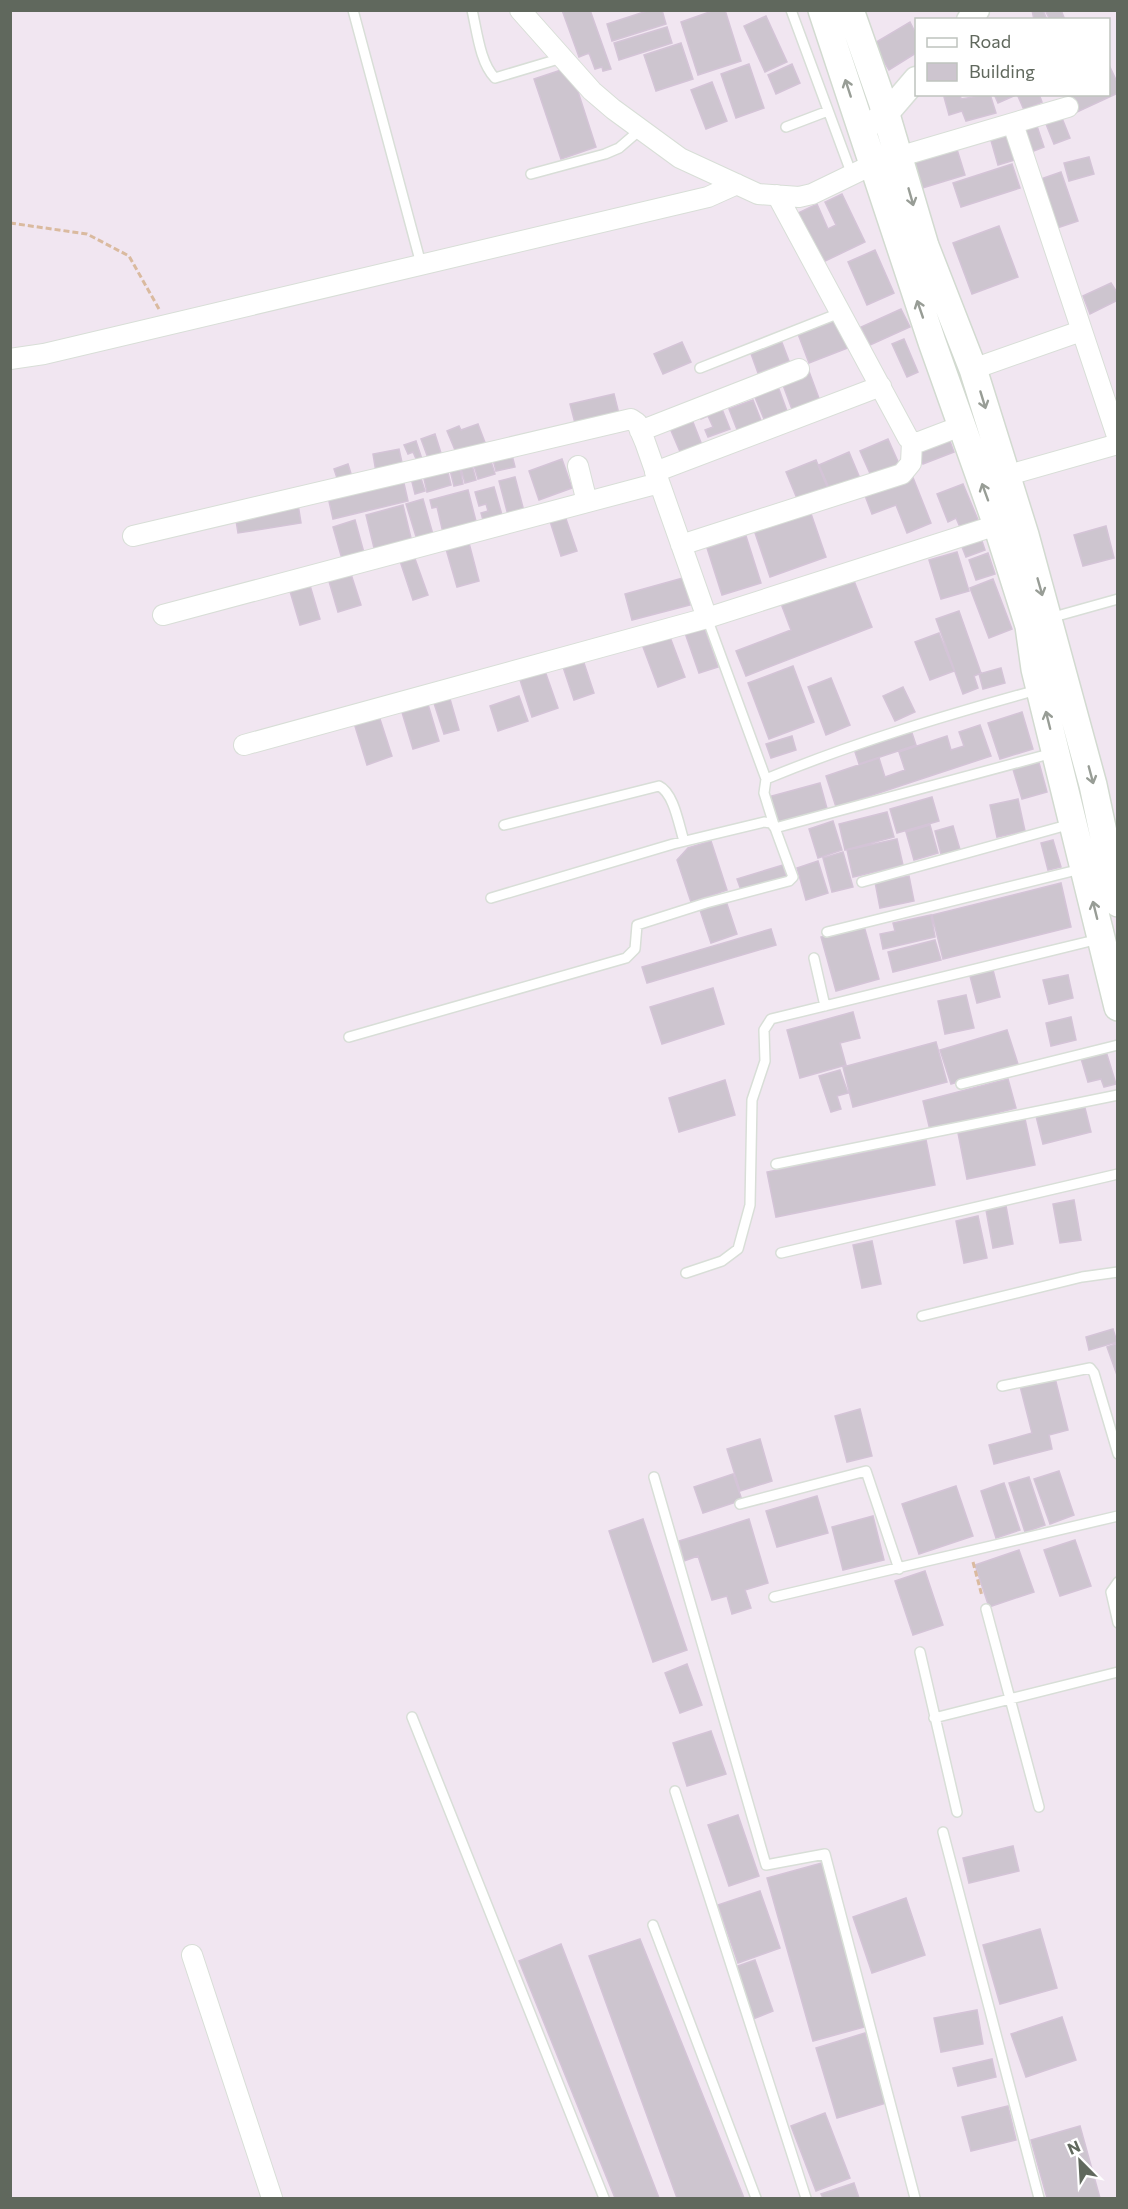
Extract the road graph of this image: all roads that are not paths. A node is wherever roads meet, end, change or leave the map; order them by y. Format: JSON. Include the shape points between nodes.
{"nodes":[{"id":1,"x":354,"y":10,"type":"edge"},
{"id":2,"x":472,"y":10,"type":"edge"},
{"id":3,"x":520,"y":10,"type":"edge"},
{"id":4,"x":791,"y":10,"type":"edge"},
{"id":5,"x":822,"y":10,"type":"edge"},
{"id":6,"x":850,"y":10,"type":"edge"},
{"id":7,"x":562,"y":58,"type":"junction"},
{"id":8,"x":915,"y":81,"type":"edge"},
{"id":9,"x":884,"y":107,"type":"junction"},
{"id":10,"x":1068,"y":107,"type":"dead end"},
{"id":11,"x":828,"y":111,"type":"junction"},
{"id":12,"x":1013,"y":124,"type":"junction"},
{"id":13,"x":786,"y":127,"type":"dead end"},
{"id":14,"x":640,"y":129,"type":"junction"},
{"id":15,"x":862,"y":129,"type":"junction"},
{"id":16,"x":875,"y":165,"type":"junction"},
{"id":17,"x":531,"y":174,"type":"dead end"},
{"id":18,"x":737,"y":184,"type":"junction"},
{"id":19,"x":777,"y":195,"type":"junction"},
{"id":20,"x":421,"y":264,"type":"junction"},
{"id":21,"x":842,"y":312,"type":"junction"},
{"id":22,"x":1081,"y":331,"type":"junction"},
{"id":23,"x":10,"y":359,"type":"edge"},
{"id":24,"x":700,"y":368,"type":"dead end"},
{"id":25,"x":799,"y":369,"type":"dead end"},
{"id":26,"x":973,"y":369,"type":"junction"},
{"id":27,"x":881,"y":386,"type":"junction"},
{"id":28,"x":962,"y":426,"type":"junction"},
{"id":29,"x":640,"y":431,"type":"junction"},
{"id":30,"x":1118,"y":439,"type":"edge"},
{"id":31,"x":912,"y":442,"type":"junction"},
{"id":32,"x":1118,"y":444,"type":"edge"},
{"id":33,"x":578,"y":466,"type":"dead end"},
{"id":34,"x":1005,"y":476,"type":"junction"},
{"id":35,"x":657,"y":478,"type":"junction"},
{"id":36,"x":588,"y":502,"type":"junction"},
{"id":37,"x":997,"y":525,"type":"junction"},
{"id":38,"x":134,"y":536,"type":"dead end"},
{"id":39,"x":681,"y":545,"type":"junction"},
{"id":40,"x":1118,"y":599,"type":"edge"},
{"id":41,"x":164,"y":615,"type":"dead end"},
{"id":42,"x":707,"y":618,"type":"junction"},
{"id":43,"x":1039,"y":622,"type":"junction"},
{"id":44,"x":1040,"y":689,"type":"junction"},
{"id":45,"x":244,"y":745,"type":"dead end"},
{"id":46,"x":1056,"y":752,"type":"junction"},
{"id":47,"x":766,"y":778,"type":"junction"},
{"id":48,"x":1073,"y":824,"type":"junction"},
{"id":49,"x":504,"y":825,"type":"dead end"},
{"id":50,"x":775,"y":828,"type":"junction"},
{"id":51,"x":684,"y":841,"type":"junction"},
{"id":52,"x":1084,"y":869,"type":"junction"},
{"id":53,"x":862,"y":882,"type":"dead end"},
{"id":54,"x":1116,"y":887,"type":"edge"},
{"id":55,"x":491,"y":898,"type":"dead end"},
{"id":56,"x":827,"y":932,"type":"dead end"},
{"id":57,"x":1102,"y":939,"type":"junction"},
{"id":58,"x":814,"y":958,"type":"dead end"},
{"id":59,"x":825,"y":1006,"type":"junction"},
{"id":60,"x":1118,"y":1007,"type":"edge"},
{"id":61,"x":350,"y":1037,"type":"dead end"},
{"id":62,"x":1118,"y":1044,"type":"edge"},
{"id":63,"x":961,"y":1084,"type":"dead end"},
{"id":64,"x":1118,"y":1095,"type":"edge"},
{"id":65,"x":776,"y":1164,"type":"dead end"},
{"id":66,"x":1118,"y":1174,"type":"edge"},
{"id":67,"x":781,"y":1252,"type":"dead end"},
{"id":68,"x":1118,"y":1272,"type":"edge"},
{"id":69,"x":686,"y":1273,"type":"dead end"},
{"id":70,"x":922,"y":1316,"type":"dead end"},
{"id":71,"x":1002,"y":1386,"type":"dead end"},
{"id":72,"x":1118,"y":1454,"type":"edge"},
{"id":73,"x":654,"y":1477,"type":"dead end"},
{"id":74,"x":740,"y":1504,"type":"dead end"},
{"id":75,"x":1118,"y":1516,"type":"edge"},
{"id":76,"x":899,"y":1569,"type":"junction"},
{"id":77,"x":1118,"y":1582,"type":"edge"},
{"id":78,"x":774,"y":1597,"type":"dead end"},
{"id":79,"x":986,"y":1609,"type":"road end"},
{"id":80,"x":1118,"y":1623,"type":"edge"},
{"id":81,"x":920,"y":1652,"type":"dead end"},
{"id":82,"x":1118,"y":1672,"type":"edge"},
{"id":83,"x":1010,"y":1700,"type":"junction"},
{"id":84,"x":412,"y":1717,"type":"dead end"},
{"id":85,"x":934,"y":1718,"type":"junction"},
{"id":86,"x":675,"y":1791,"type":"dead end"},
{"id":87,"x":1040,"y":1807,"type":"dead end"},
{"id":88,"x":957,"y":1812,"type":"dead end"},
{"id":89,"x":943,"y":1832,"type":"dead end"},
{"id":90,"x":653,"y":1925,"type":"dead end"},
{"id":91,"x":192,"y":1955,"type":"dead end"},
{"id":92,"x":272,"y":2199,"type":"edge"},
{"id":93,"x":604,"y":2199,"type":"edge"},
{"id":94,"x":756,"y":2199,"type":"edge"},
{"id":95,"x":806,"y":2199,"type":"edge"},
{"id":96,"x":915,"y":2199,"type":"edge"},
{"id":97,"x":1039,"y":2199,"type":"edge"}],
"edges":[{"from":1,"to":20,"type":"lane"},
{"from":2,"to":7,"type":"lane","via":[[489,72],[495,78]]},
{"from":3,"to":7,"type":"street"},
{"from":4,"to":11,"type":"lane"},
{"from":15,"to":5,"type":"main road","one_way":true},
{"from":6,"to":9,"type":"main road"},
{"from":7,"to":14,"type":"street","via":[[592,91]]},
{"from":8,"to":9,"type":"street"},
{"from":9,"to":15,"type":"street"},
{"from":9,"to":16,"type":"main road"},
{"from":10,"to":12,"type":"street"},
{"from":11,"to":13,"type":"lane"},
{"from":11,"to":16,"type":"lane"},
{"from":12,"to":16,"type":"street"},
{"from":12,"to":22,"type":"street"},
{"from":14,"to":17,"type":"lane","via":[[619,148],[605,154]]},
{"from":14,"to":18,"type":"street","via":[[680,158]]},
{"from":15,"to":16,"type":"main road"},
{"from":16,"to":19,"type":"street","via":[[812,194]]},
{"from":16,"to":26,"type":"main road","one_way":true,"via":[[925,246]]},
{"from":28,"to":16,"type":"main road","one_way":true},
{"from":18,"to":19,"type":"street","via":[[758,194]]},
{"from":18,"to":20,"type":"street","via":[[708,197]]},
{"from":19,"to":21,"type":"street"},
{"from":20,"to":23,"type":"street"},
{"from":21,"to":24,"type":"lane"},
{"from":21,"to":27,"type":"street"},
{"from":22,"to":26,"type":"street"},
{"from":22,"to":30,"type":"street"},
{"from":25,"to":29,"type":"street"},
{"from":26,"to":34,"type":"main road","one_way":true},
{"from":27,"to":31,"type":"street"},
{"from":27,"to":35,"type":"street"},
{"from":28,"to":31,"type":"street"},
{"from":37,"to":28,"type":"main road","one_way":true},
{"from":29,"to":35,"type":"street"},
{"from":29,"to":38,"type":"street","via":[[632,418],[623,418]]},
{"from":31,"to":39,"type":"street","via":[[911,463],[902,474]]},
{"from":32,"to":34,"type":"street"},
{"from":33,"to":36,"type":"street"},
{"from":34,"to":43,"type":"main road","one_way":true},
{"from":35,"to":36,"type":"street"},
{"from":35,"to":39,"type":"street"},
{"from":36,"to":41,"type":"street"},
{"from":37,"to":42,"type":"street"},
{"from":37,"to":43,"type":"main road"},
{"from":39,"to":42,"type":"street"},
{"from":40,"to":43,"type":"lane"},
{"from":42,"to":45,"type":"street"},
{"from":42,"to":47,"type":"lane"},
{"from":43,"to":44,"type":"main road"},
{"from":43,"to":54,"type":"main road","one_way":true,"via":[[1051,635],[1093,785]]},
{"from":46,"to":44,"type":"main road","one_way":true},
{"from":44,"to":47,"type":"lane","via":[[848,745]]},
{"from":46,"to":48,"type":"main road"},
{"from":46,"to":50,"type":"lane"},
{"from":47,"to":50,"type":"lane","via":[[764,793]]},
{"from":48,"to":52,"type":"main road"},
{"from":48,"to":53,"type":"lane"},
{"from":49,"to":51,"type":"lane","via":[[659,786],[669,796]]},
{"from":50,"to":51,"type":"lane","via":[[764,822]]},
{"from":50,"to":61,"type":"lane","via":[[792,871],[789,881],[637,925],[635,949],[626,957]]},
{"from":51,"to":55,"type":"lane"},
{"from":52,"to":56,"type":"lane"},
{"from":57,"to":52,"type":"main road","one_way":true},
{"from":57,"to":59,"type":"lane"},
{"from":57,"to":60,"type":"main road"},
{"from":58,"to":59,"type":"lane"},
{"from":59,"to":69,"type":"lane","via":[[771,1019],[766,1024],[765,1061],[752,1100],[750,1205],[738,1249],[722,1261]]},
{"from":62,"to":63,"type":"lane"},
{"from":64,"to":65,"type":"lane"},
{"from":66,"to":67,"type":"lane"},
{"from":68,"to":70,"type":"lane","via":[[1082,1277]]},
{"from":71,"to":72,"type":"lane","via":[[1090,1368],[1095,1373]]},
{"from":73,"to":96,"type":"lane","via":[[766,1865],[825,1854]]},
{"from":74,"to":76,"type":"lane","via":[[866,1471]]},
{"from":75,"to":76,"type":"lane"},
{"from":76,"to":78,"type":"lane"},
{"from":77,"to":80,"type":"lane","via":[[1111,1592]]},
{"from":79,"to":83,"type":"lane"},
{"from":81,"to":85,"type":"lane"},
{"from":82,"to":83,"type":"lane"},
{"from":83,"to":85,"type":"lane"},
{"from":83,"to":87,"type":"lane"},
{"from":84,"to":93,"type":"lane"},
{"from":85,"to":88,"type":"lane"},
{"from":86,"to":95,"type":"lane"},
{"from":89,"to":97,"type":"lane"},
{"from":90,"to":94,"type":"lane"},
{"from":91,"to":92,"type":"street"}]}
